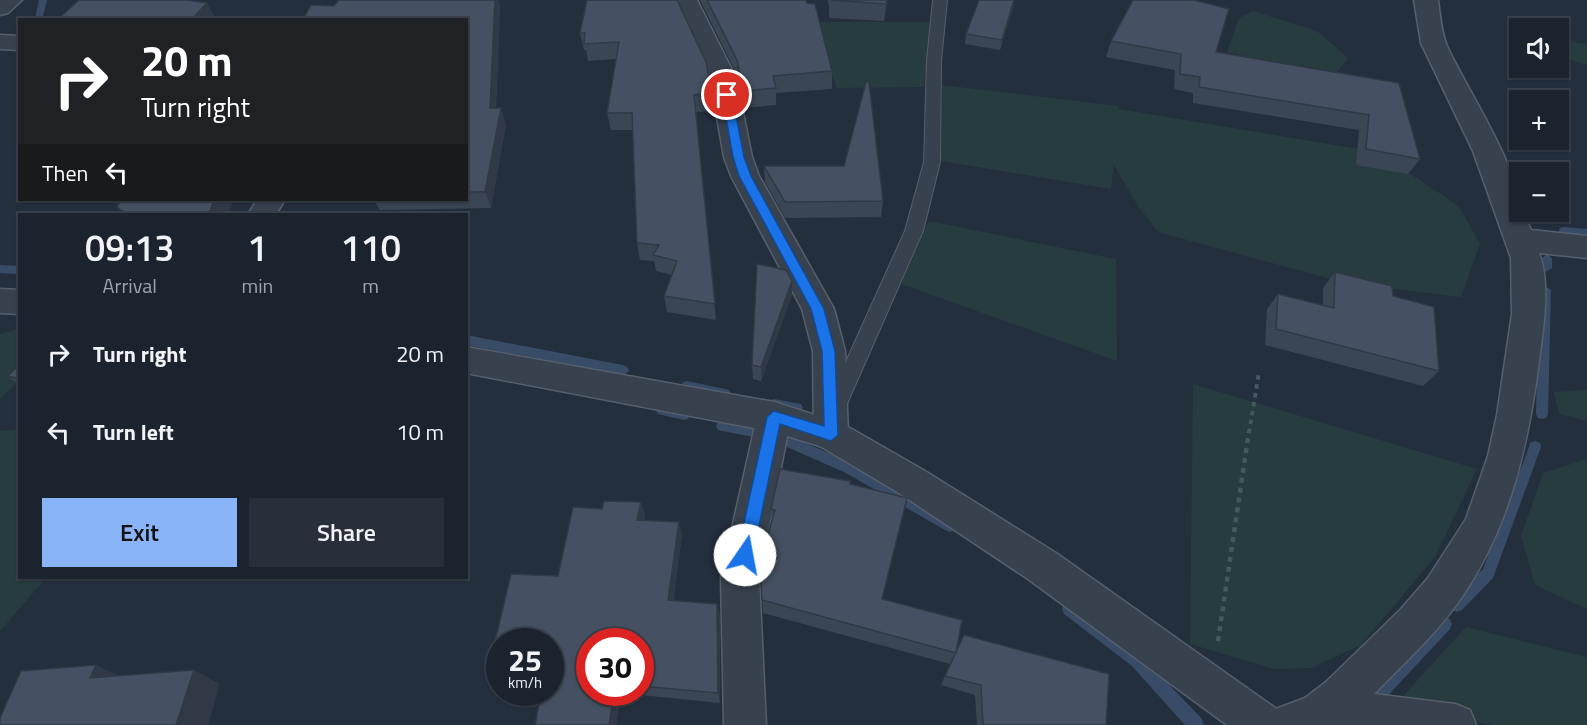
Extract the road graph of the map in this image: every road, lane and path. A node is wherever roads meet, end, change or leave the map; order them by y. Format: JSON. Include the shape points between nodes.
{"nodes":[{"id":1,"x":10,"y":0,"type":"edge"},
{"id":2,"x":685,"y":0,"type":"edge"},
{"id":3,"x":940,"y":0,"type":"edge"},
{"id":4,"x":1426,"y":0,"type":"edge"},
{"id":5,"x":0,"y":8,"type":"edge"},
{"id":6,"x":0,"y":42,"type":"edge"},
{"id":7,"x":18,"y":44,"type":"edge"},
{"id":8,"x":1521,"y":240,"type":"junction"},
{"id":9,"x":1587,"y":247,"type":"edge"},
{"id":10,"x":0,"y":301,"type":"edge"},
{"id":11,"x":18,"y":302,"type":"edge"},
{"id":12,"x":468,"y":360,"type":"edge"},
{"id":13,"x":1259,"y":372,"type":"dead end"},
{"id":14,"x":774,"y":417,"type":"junction"},
{"id":15,"x":830,"y":427,"type":"junction"},
{"id":16,"x":1211,"y":688,"type":"junction"},
{"id":17,"x":1307,"y":718,"type":"edge"},
{"id":18,"x":745,"y":725,"type":"edge"},
{"id":19,"x":1263,"y":725,"type":"edge"},
{"id":20,"x":1455,"y":725,"type":"edge"}],
"edges":[{"from":1,"to":5,"type":"street"},
{"from":2,"to":15,"type":"street","via":[[723,78],[745,176],[818,309],[829,351]]},
{"from":3,"to":15,"type":"lane","via":[[932,162],[914,231]]},
{"from":4,"to":8,"type":"street","via":[[1433,43],[1487,151]]},
{"from":6,"to":7,"type":"street"},
{"from":8,"to":9,"type":"street"},
{"from":8,"to":17,"type":"street","via":[[1528,273],[1513,425],[1496,496],[1477,539],[1449,584],[1406,634]]},
{"from":10,"to":11,"type":"street"},
{"from":12,"to":14,"type":"street"},
{"from":13,"to":16,"type":"path"},
{"from":14,"to":15,"type":"street"},
{"from":14,"to":18,"type":"street","via":[[740,578]]},
{"from":15,"to":16,"type":"street","via":[[1032,560]]},
{"from":16,"to":19,"type":"street"},
{"from":17,"to":20,"type":"street"}]}
